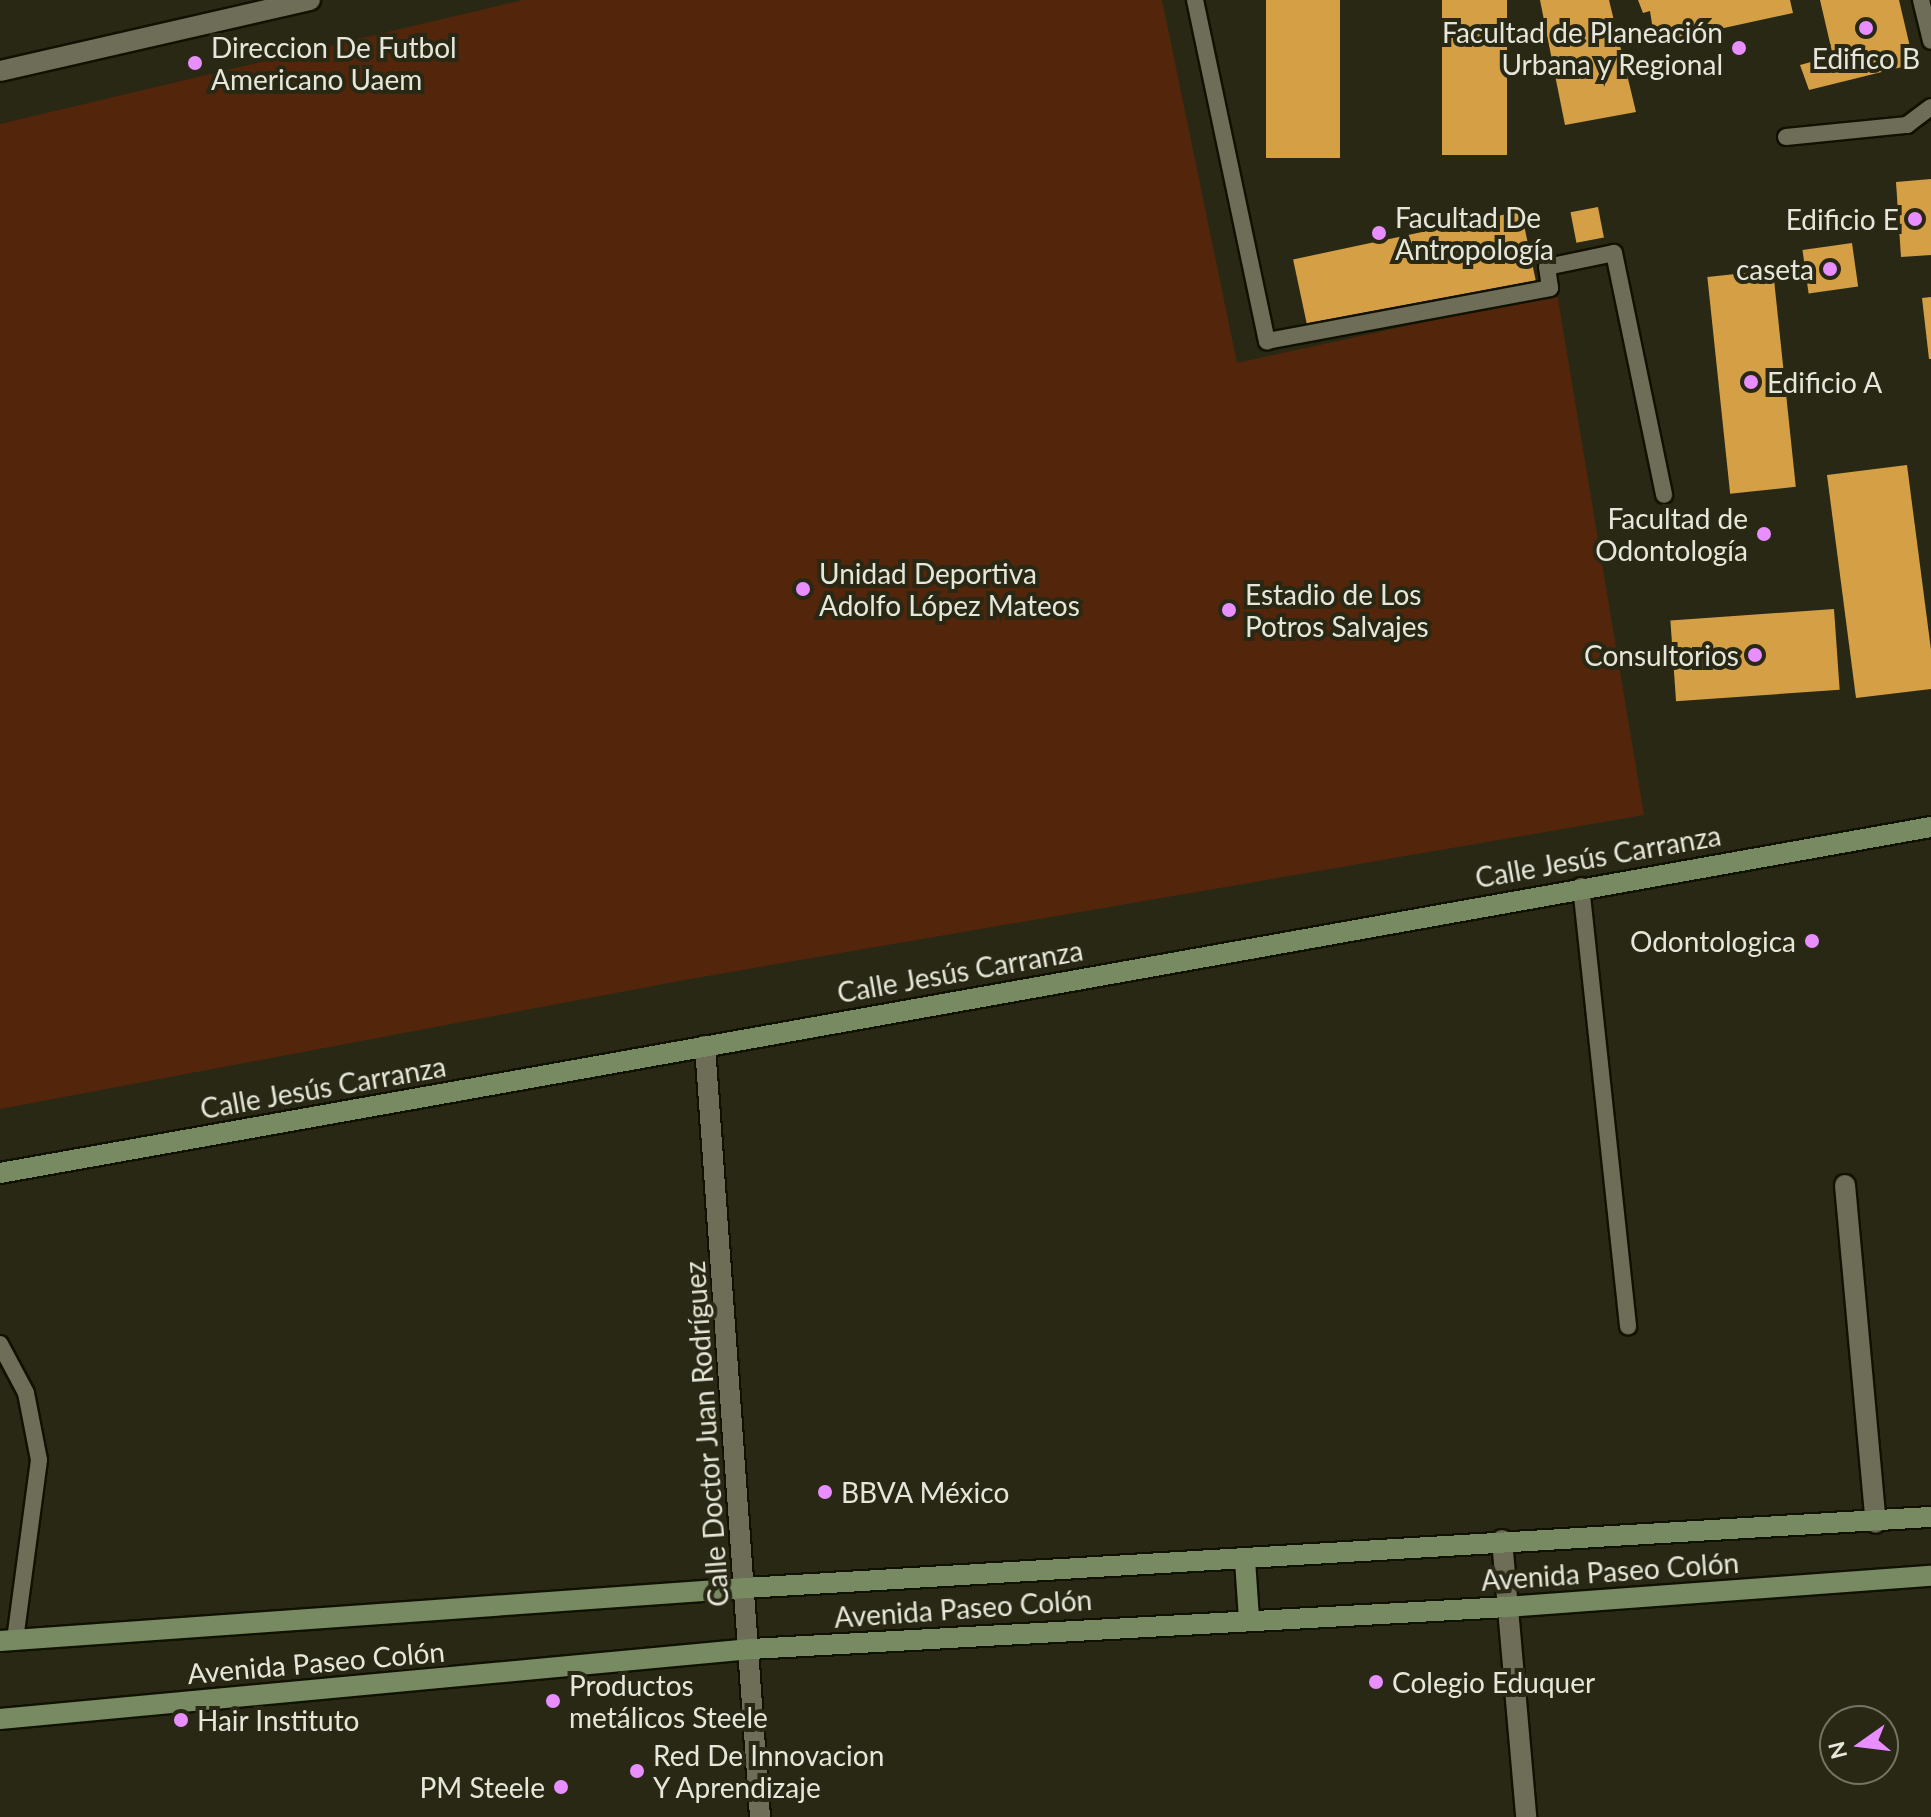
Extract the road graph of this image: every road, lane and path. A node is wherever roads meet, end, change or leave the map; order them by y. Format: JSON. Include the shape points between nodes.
{"nodes":[{"id":1,"x":310,"y":0,"type":"edge"},
{"id":2,"x":1195,"y":0,"type":"edge"},
{"id":3,"x":1921,"y":0,"type":"edge"},
{"id":4,"x":1931,"y":41,"type":"edge"},
{"id":5,"x":0,"y":71,"type":"edge"},
{"id":6,"x":1931,"y":107,"type":"edge"},
{"id":7,"x":1786,"y":137,"type":"dead end"},
{"id":8,"x":1664,"y":495,"type":"dead end"},
{"id":9,"x":1931,"y":827,"type":"edge"},
{"id":10,"x":1581,"y":886,"type":"junction"},
{"id":11,"x":705,"y":1046,"type":"junction"},
{"id":12,"x":0,"y":1173,"type":"edge"},
{"id":13,"x":1845,"y":1185,"type":"dead end"},
{"id":14,"x":1628,"y":1327,"type":"dead end"},
{"id":15,"x":0,"y":1344,"type":"edge"},
{"id":16,"x":1931,"y":1517,"type":"edge"},
{"id":17,"x":1876,"y":1523,"type":"junction"},
{"id":18,"x":1502,"y":1540,"type":"junction"},
{"id":19,"x":1245,"y":1560,"type":"junction"},
{"id":20,"x":1931,"y":1576,"type":"edge"},
{"id":21,"x":745,"y":1588,"type":"junction"},
{"id":22,"x":1506,"y":1607,"type":"junction"},
{"id":23,"x":1249,"y":1618,"type":"junction"},
{"id":24,"x":8,"y":1640,"type":"edge"},
{"id":25,"x":751,"y":1649,"type":"junction"},
{"id":26,"x":0,"y":1719,"type":"edge"},
{"id":27,"x":760,"y":1817,"type":"edge"},
{"id":28,"x":1526,"y":1817,"type":"edge"}],
"edges":[{"from":1,"to":5,"type":"street"},
{"from":2,"to":8,"type":"lane","via":[[1267,341],[1550,288],[1547,267],[1614,253]]},
{"from":3,"to":4,"type":"lane"},
{"from":6,"to":7,"type":"lane","via":[[1907,125]]},
{"from":9,"to":10,"type":"main road","name":"Calle Jesús Carranza"},
{"from":10,"to":11,"type":"main road","name":"Calle Jesús Carranza"},
{"from":10,"to":14,"type":"lane"},
{"from":11,"to":12,"type":"main road","name":"Calle Jesús Carranza"},
{"from":11,"to":21,"type":"street","name":"Calle Doctor Juan Rodríguez"},
{"from":13,"to":17,"type":"street"},
{"from":15,"to":24,"type":"lane","via":[[26,1393],[39,1460]]},
{"from":16,"to":17,"type":"main road","name":"Avenida Paseo Colón"},
{"from":17,"to":18,"type":"main road","name":"Avenida Paseo Colón"},
{"from":18,"to":19,"type":"main road","name":"Avenida Paseo Colón"},
{"from":18,"to":22,"type":"street"},
{"from":19,"to":21,"type":"main road","name":"Avenida Paseo Colón"},
{"from":19,"to":23,"type":"main road"},
{"from":20,"to":22,"type":"main road","name":"Avenida Paseo Colón"},
{"from":21,"to":24,"type":"main road","name":"Avenida Paseo Colón"},
{"from":21,"to":25,"type":"street","name":"Calle Doctor Juan Rodríguez"},
{"from":22,"to":23,"type":"main road","name":"Avenida Paseo Colón"},
{"from":22,"to":28,"type":"street"},
{"from":23,"to":25,"type":"main road","name":"Avenida Paseo Colón"},
{"from":25,"to":26,"type":"main road","name":"Avenida Paseo Colón"},
{"from":25,"to":27,"type":"street","name":"Calle Doctor Juan Rodríguez"}]}
